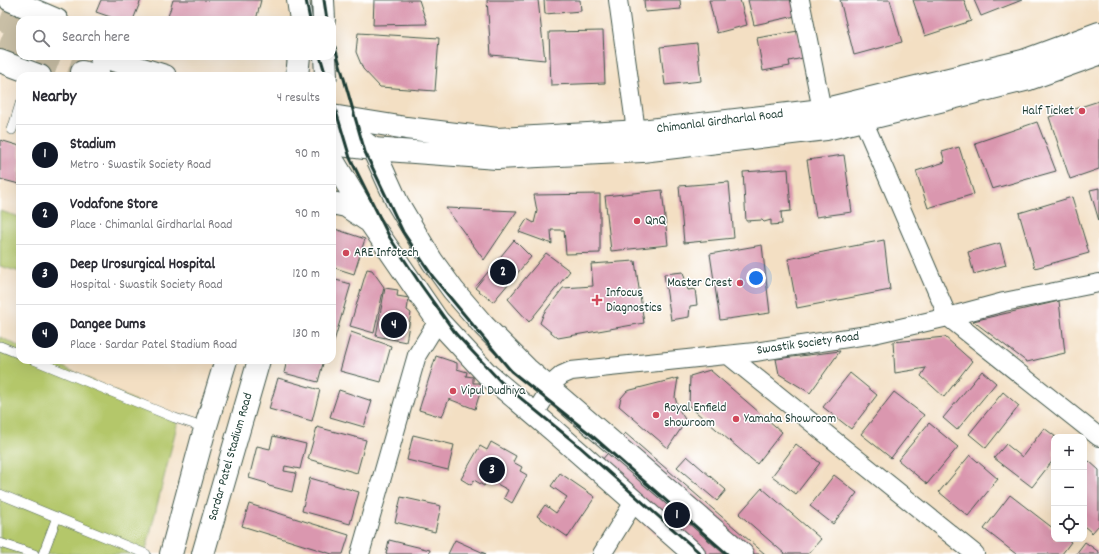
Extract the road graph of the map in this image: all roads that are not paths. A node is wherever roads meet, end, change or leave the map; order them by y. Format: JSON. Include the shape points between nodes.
{"nodes":[{"id":1,"x":10,"y":0,"type":"edge"},
{"id":2,"x":298,"y":0,"type":"edge"},
{"id":3,"x":323,"y":0,"type":"edge"},
{"id":4,"x":618,"y":0,"type":"edge"},
{"id":5,"x":800,"y":0,"type":"edge"},
{"id":6,"x":48,"y":16,"type":"edge"},
{"id":7,"x":300,"y":16,"type":"edge"},
{"id":8,"x":324,"y":16,"type":"edge"},
{"id":9,"x":1099,"y":33,"type":"edge"},
{"id":10,"x":1099,"y":54,"type":"edge"},
{"id":11,"x":299,"y":60,"type":"edge"},
{"id":12,"x":325,"y":60,"type":"edge"},
{"id":13,"x":0,"y":61,"type":"edge"},
{"id":14,"x":98,"y":63,"type":"edge"},
{"id":15,"x":26,"y":72,"type":"edge"},
{"id":16,"x":144,"y":72,"type":"edge"},
{"id":17,"x":298,"y":72,"type":"edge"},
{"id":18,"x":326,"y":72,"type":"edge"},
{"id":19,"x":822,"y":110,"type":"junction"},
{"id":20,"x":16,"y":117,"type":"edge"},
{"id":21,"x":336,"y":118,"type":"edge"},
{"id":22,"x":336,"y":120,"type":"edge"},
{"id":23,"x":863,"y":120,"type":"junction"},
{"id":24,"x":12,"y":130,"type":"dead end"},
{"id":25,"x":636,"y":131,"type":"junction"},
{"id":26,"x":336,"y":144,"type":"edge"},
{"id":27,"x":373,"y":149,"type":"junction"},
{"id":28,"x":336,"y":165,"type":"edge"},
{"id":29,"x":336,"y":204,"type":"edge"},
{"id":30,"x":370,"y":222,"type":"junction"},
{"id":31,"x":1099,"y":283,"type":"edge"},
{"id":32,"x":948,"y":317,"type":"junction"},
{"id":33,"x":438,"y":321,"type":"junction"},
{"id":34,"x":0,"y":346,"type":"edge"},
{"id":35,"x":16,"y":352,"type":"edge"},
{"id":36,"x":728,"y":355,"type":"junction"},
{"id":37,"x":44,"y":364,"type":"edge"},
{"id":38,"x":225,"y":364,"type":"edge"},
{"id":39,"x":258,"y":364,"type":"edge"},
{"id":40,"x":550,"y":389,"type":"junction"},
{"id":41,"x":214,"y":400,"type":"junction"},
{"id":42,"x":245,"y":408,"type":"junction"},
{"id":43,"x":534,"y":415,"type":"junction"},
{"id":44,"x":206,"y":428,"type":"junction"},
{"id":45,"x":1099,"y":437,"type":"edge"},
{"id":46,"x":0,"y":494,"type":"edge"},
{"id":47,"x":634,"y":502,"type":"junction"},
{"id":48,"x":57,"y":518,"type":"junction"},
{"id":49,"x":0,"y":543,"type":"edge"},
{"id":50,"x":178,"y":552,"type":"edge"},
{"id":51,"x":34,"y":554,"type":"edge"},
{"id":52,"x":43,"y":554,"type":"edge"},
{"id":53,"x":146,"y":554,"type":"edge"},
{"id":54,"x":203,"y":554,"type":"edge"},
{"id":55,"x":360,"y":554,"type":"edge"},
{"id":56,"x":602,"y":554,"type":"edge"},
{"id":57,"x":694,"y":554,"type":"edge"},
{"id":58,"x":742,"y":554,"type":"edge"},
{"id":59,"x":975,"y":554,"type":"edge"}],
"edges":[{"from":1,"to":6,"type":"main road"},
{"from":2,"to":7,"type":"main road"},
{"from":3,"to":8,"type":"main road"},
{"from":4,"to":25,"type":"street"},
{"from":5,"to":19,"type":"street"},
{"from":9,"to":19,"type":"main road","name":"Chimanlal Girdharlal Road","via":[[1023,61]]},
{"from":10,"to":23,"type":"main road","name":"Chimanlal Girdharlal Road","via":[[1029,79]]},
{"from":11,"to":17,"type":"main road"},
{"from":12,"to":18,"type":"main road"},
{"from":13,"to":15,"type":"main road"},
{"from":14,"to":16,"type":"main road"},
{"from":19,"to":25,"type":"main road","name":"Chimanlal Girdharlal Road"},
{"from":20,"to":24,"type":"lane"},
{"from":21,"to":25,"type":"main road","name":"Chimanlal Girdharlal Road","via":[[497,139]]},
{"from":22,"to":27,"type":"main road"},
{"from":23,"to":27,"type":"main road","name":"Chimanlal Girdharlal Road","via":[[826,129],[642,151],[497,158]]},
{"from":23,"to":32,"type":"street"},
{"from":26,"to":27,"type":"main road","name":"Chimanlal Girdharlal Road"},
{"from":27,"to":40,"type":"main road","via":[[397,202],[432,261],[453,290],[484,326]]},
{"from":28,"to":30,"type":"main road"},
{"from":29,"to":30,"type":"main road","via":[[346,206]]},
{"from":30,"to":33,"type":"main road"},
{"from":31,"to":32,"type":"street","name":"Swastik Society Road","via":[[1004,302]]},
{"from":32,"to":36,"type":"street","name":"Swastik Society Road","via":[[874,334]]},
{"from":32,"to":45,"type":"street"},
{"from":33,"to":43,"type":"main road","via":[[488,375]]},
{"from":33,"to":55,"type":"street","via":[[417,355]]},
{"from":34,"to":35,"type":"lane"},
{"from":36,"to":40,"type":"street","name":"Swastik Society Road","via":[[571,371],[562,375]]},
{"from":36,"to":59,"type":"street"},
{"from":37,"to":44,"type":"lane","via":[[175,418]]},
{"from":38,"to":41,"type":"main road"},
{"from":39,"to":42,"type":"main road","name":"Sardar Patel Stadium Road"},
{"from":40,"to":43,"type":"street","name":"Swastik Society Road"},
{"from":40,"to":58,"type":"main road"},
{"from":41,"to":42,"type":"main road"},
{"from":41,"to":44,"type":"main road"},
{"from":42,"to":54,"type":"main road","name":"Sardar Patel Stadium Road"},
{"from":43,"to":47,"type":"main road"},
{"from":44,"to":50,"type":"main road"},
{"from":46,"to":48,"type":"lane"},
{"from":47,"to":56,"type":"street"},
{"from":47,"to":57,"type":"main road"},
{"from":48,"to":52,"type":"lane"},
{"from":48,"to":53,"type":"lane"},
{"from":49,"to":51,"type":"lane"}]}
